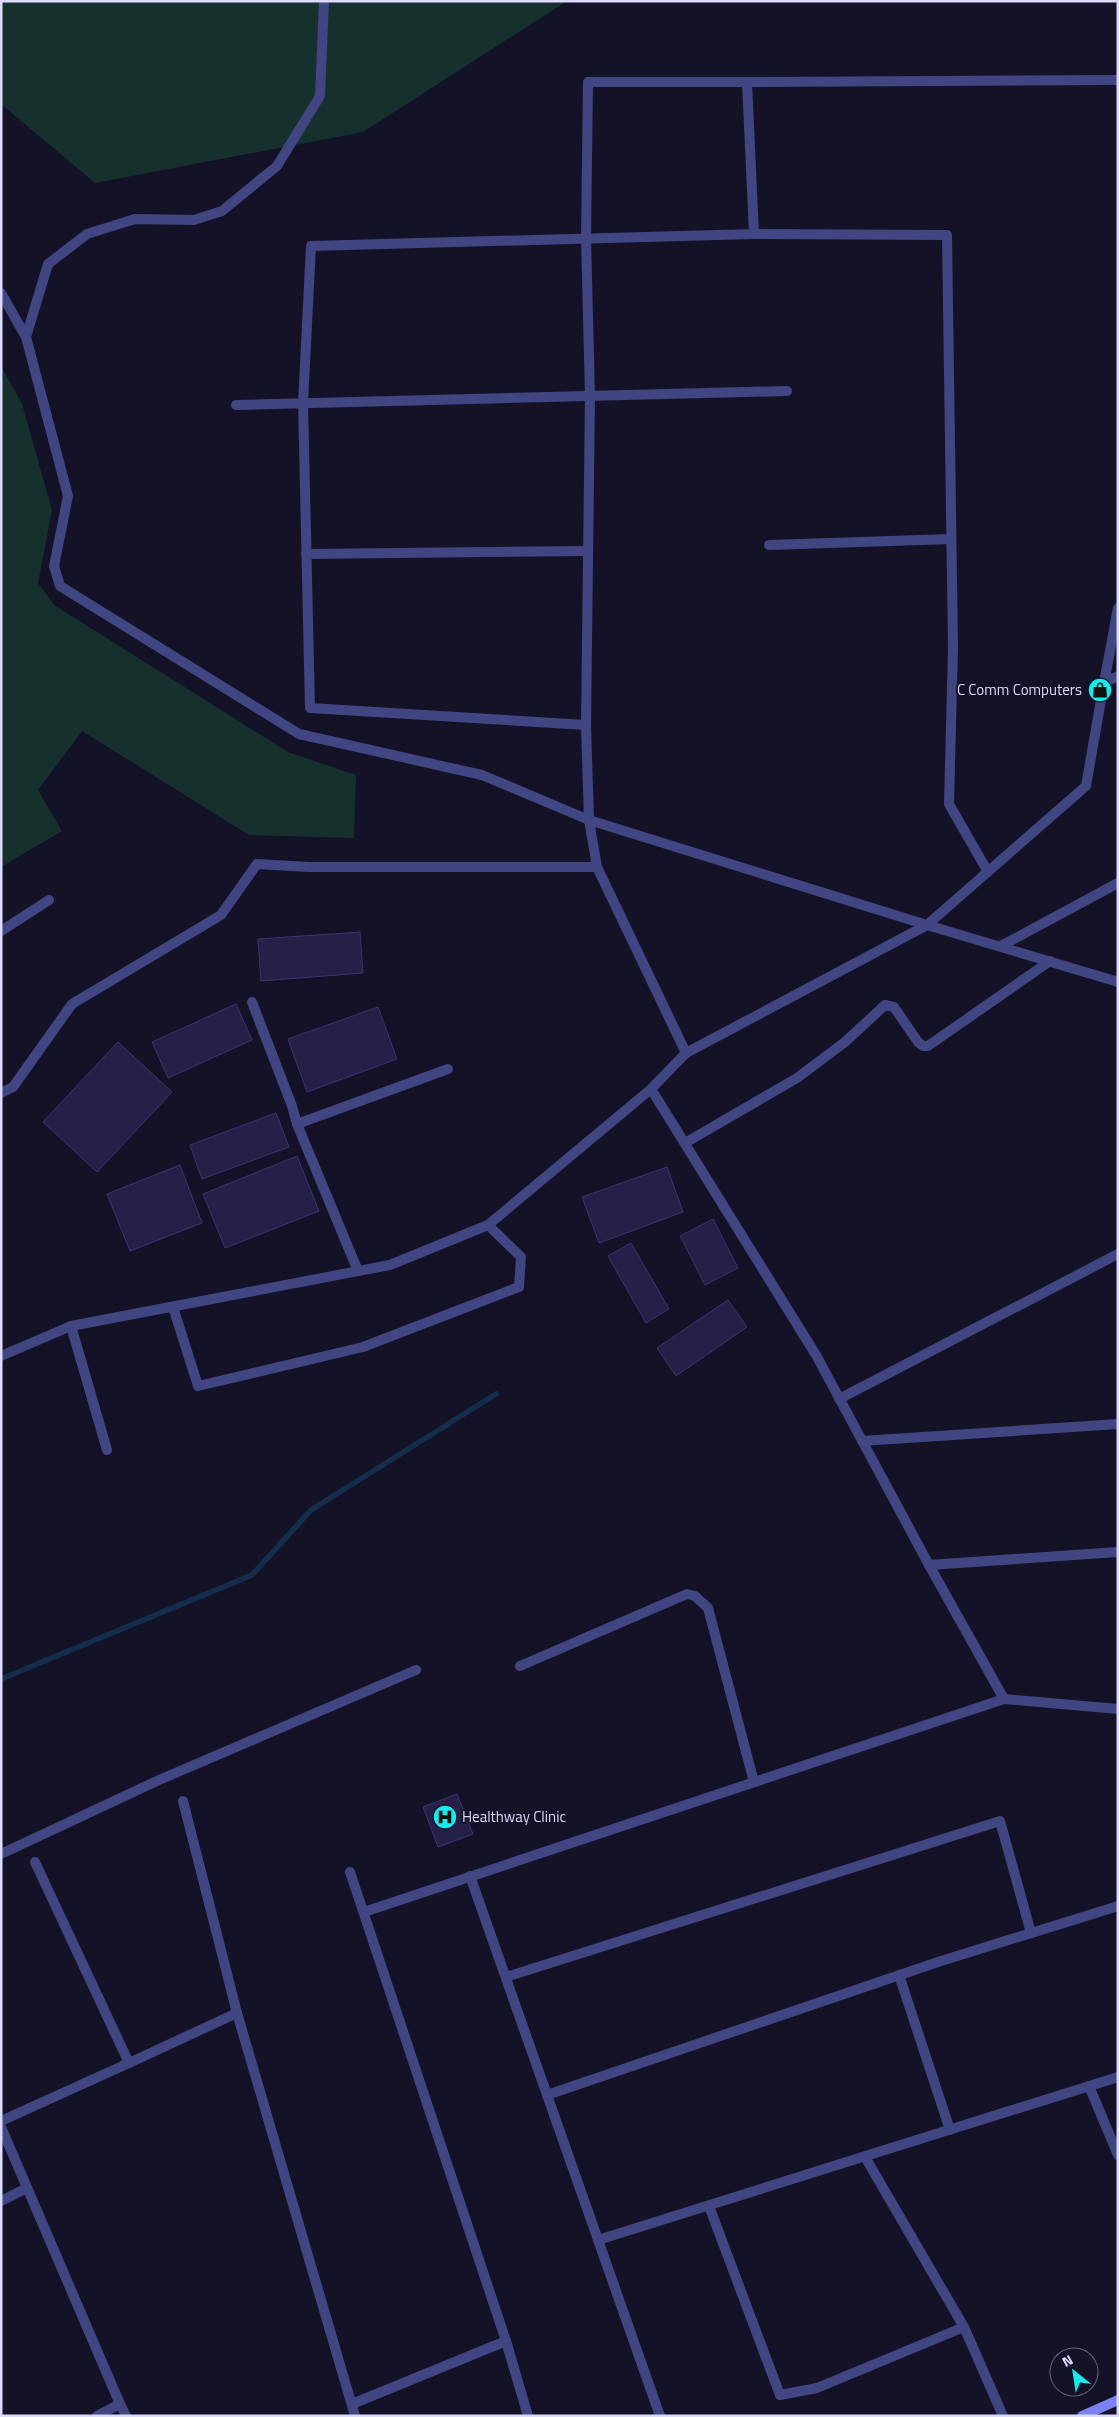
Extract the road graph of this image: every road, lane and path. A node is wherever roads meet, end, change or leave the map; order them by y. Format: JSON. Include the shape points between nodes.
{"nodes":[{"id":1,"x":324,"y":1,"type":"edge"},
{"id":2,"x":1118,"y":80,"type":"edge"},
{"id":3,"x":748,"y":82,"type":"junction"},
{"id":4,"x":754,"y":234,"type":"junction"},
{"id":5,"x":586,"y":238,"type":"junction"},
{"id":6,"x":1,"y":292,"type":"edge"},
{"id":7,"x":26,"y":336,"type":"junction"},
{"id":8,"x":787,"y":391,"type":"dead end"},
{"id":9,"x":590,"y":396,"type":"junction"},
{"id":10,"x":302,"y":403,"type":"junction"},
{"id":11,"x":236,"y":405,"type":"dead end"},
{"id":12,"x":951,"y":538,"type":"junction"},
{"id":13,"x":769,"y":545,"type":"dead end"},
{"id":14,"x":588,"y":551,"type":"junction"},
{"id":15,"x":306,"y":554,"type":"junction"},
{"id":16,"x":1118,"y":608,"type":"edge"},
{"id":17,"x":1118,"y":676,"type":"edge"},
{"id":18,"x":1104,"y":683,"type":"junction"},
{"id":19,"x":586,"y":726,"type":"junction"},
{"id":20,"x":589,"y":820,"type":"junction"},
{"id":21,"x":597,"y":867,"type":"junction"},
{"id":22,"x":988,"y":872,"type":"junction"},
{"id":23,"x":1118,"y":883,"type":"edge"},
{"id":24,"x":49,"y":900,"type":"dead end"},
{"id":25,"x":927,"y":924,"type":"junction"},
{"id":26,"x":1,"y":932,"type":"edge"},
{"id":27,"x":1001,"y":946,"type":"junction"},
{"id":28,"x":1050,"y":961,"type":"junction"},
{"id":29,"x":1118,"y":982,"type":"edge"},
{"id":30,"x":252,"y":1002,"type":"dead end"},
{"id":31,"x":686,"y":1053,"type":"junction"},
{"id":32,"x":448,"y":1069,"type":"dead end"},
{"id":33,"x":651,"y":1089,"type":"junction"},
{"id":34,"x":1,"y":1093,"type":"edge"},
{"id":35,"x":297,"y":1124,"type":"junction"},
{"id":36,"x":685,"y":1143,"type":"junction"},
{"id":37,"x":488,"y":1225,"type":"junction"},
{"id":38,"x":1118,"y":1254,"type":"edge"},
{"id":39,"x":358,"y":1271,"type":"junction"},
{"id":40,"x":173,"y":1307,"type":"junction"},
{"id":41,"x":71,"y":1326,"type":"junction"},
{"id":42,"x":1,"y":1356,"type":"edge"},
{"id":43,"x":839,"y":1399,"type":"junction"},
{"id":44,"x":1118,"y":1424,"type":"edge"},
{"id":45,"x":862,"y":1441,"type":"junction"},
{"id":46,"x":107,"y":1450,"type":"dead end"},
{"id":47,"x":1118,"y":1552,"type":"edge"},
{"id":48,"x":929,"y":1565,"type":"junction"},
{"id":49,"x":520,"y":1666,"type":"dead end"},
{"id":50,"x":416,"y":1670,"type":"dead end"},
{"id":51,"x":1004,"y":1699,"type":"junction"},
{"id":52,"x":1118,"y":1709,"type":"edge"},
{"id":53,"x":754,"y":1782,"type":"junction"},
{"id":54,"x":183,"y":1801,"type":"dead end"},
{"id":55,"x":1,"y":1854,"type":"edge"},
{"id":56,"x":35,"y":1862,"type":"dead end"},
{"id":57,"x":350,"y":1872,"type":"dead end"},
{"id":58,"x":470,"y":1876,"type":"junction"},
{"id":59,"x":1118,"y":1906,"type":"edge"},
{"id":60,"x":364,"y":1912,"type":"junction"},
{"id":61,"x":1031,"y":1933,"type":"junction"},
{"id":62,"x":899,"y":1975,"type":"junction"},
{"id":63,"x":506,"y":1977,"type":"junction"},
{"id":64,"x":237,"y":2013,"type":"junction"},
{"id":65,"x":129,"y":2063,"type":"junction"},
{"id":66,"x":1118,"y":2078,"type":"edge"},
{"id":67,"x":1089,"y":2086,"type":"junction"},
{"id":68,"x":547,"y":2095,"type":"junction"},
{"id":69,"x":1,"y":2121,"type":"edge"},
{"id":70,"x":1,"y":2127,"type":"edge"},
{"id":71,"x":950,"y":2130,"type":"junction"},
{"id":72,"x":1118,"y":2155,"type":"edge"},
{"id":73,"x":865,"y":2157,"type":"junction"},
{"id":74,"x":26,"y":2188,"type":"junction"},
{"id":75,"x":1,"y":2200,"type":"edge"},
{"id":76,"x":709,"y":2206,"type":"junction"},
{"id":77,"x":598,"y":2240,"type":"junction"},
{"id":78,"x":964,"y":2327,"type":"junction"},
{"id":79,"x":506,"y":2342,"type":"junction"},
{"id":80,"x":1118,"y":2400,"type":"edge"},
{"id":81,"x":120,"y":2404,"type":"junction"},
{"id":82,"x":352,"y":2404,"type":"junction"},
{"id":83,"x":97,"y":2416,"type":"edge"},
{"id":84,"x":126,"y":2416,"type":"edge"},
{"id":85,"x":355,"y":2416,"type":"edge"},
{"id":86,"x":528,"y":2416,"type":"edge"},
{"id":87,"x":660,"y":2416,"type":"edge"},
{"id":88,"x":1003,"y":2416,"type":"edge"},
{"id":89,"x":1082,"y":2416,"type":"edge"}],
"edges":[{"from":1,"to":7,"type":"street","via":[[320,96],[277,166],[222,211],[194,220],[135,219],[87,234],[48,264]]},
{"from":2,"to":3,"type":"street"},
{"from":3,"to":4,"type":"street"},
{"from":3,"to":5,"type":"street","via":[[588,82]]},
{"from":4,"to":5,"type":"street"},
{"from":4,"to":12,"type":"street","via":[[947,235]]},
{"from":5,"to":9,"type":"street"},
{"from":5,"to":10,"type":"street","via":[[311,246]]},
{"from":6,"to":7,"type":"street"},
{"from":7,"to":20,"type":"street","via":[[68,496],[54,566],[60,586],[299,734],[482,775]]},
{"from":8,"to":9,"type":"street"},
{"from":9,"to":10,"type":"street"},
{"from":9,"to":14,"type":"street"},
{"from":10,"to":11,"type":"street"},
{"from":10,"to":15,"type":"street"},
{"from":12,"to":13,"type":"street"},
{"from":12,"to":22,"type":"street","via":[[953,648],[949,804]]},
{"from":14,"to":15,"type":"street"},
{"from":14,"to":19,"type":"street"},
{"from":15,"to":19,"type":"street","via":[[310,708]]},
{"from":16,"to":18,"type":"street"},
{"from":17,"to":18,"type":"street"},
{"from":18,"to":22,"type":"street","via":[[1086,786]]},
{"from":19,"to":20,"type":"street"},
{"from":20,"to":21,"type":"street"},
{"from":20,"to":25,"type":"street"},
{"from":21,"to":31,"type":"street"},
{"from":21,"to":34,"type":"street","via":[[309,867],[257,864],[221,915],[72,1004],[13,1087]]},
{"from":22,"to":25,"type":"street"},
{"from":23,"to":27,"type":"street"},
{"from":24,"to":26,"type":"street"},
{"from":25,"to":27,"type":"street"},
{"from":25,"to":31,"type":"street"},
{"from":27,"to":28,"type":"street"},
{"from":28,"to":29,"type":"street"},
{"from":28,"to":36,"type":"street","via":[[928,1046],[918,1042],[894,1007],[885,1005],[846,1042],[797,1078]]},
{"from":30,"to":35,"type":"street"},
{"from":31,"to":33,"type":"street"},
{"from":32,"to":35,"type":"street"},
{"from":33,"to":36,"type":"street"},
{"from":33,"to":37,"type":"street"},
{"from":35,"to":39,"type":"street"},
{"from":36,"to":43,"type":"street","via":[[816,1355]]},
{"from":37,"to":39,"type":"street","via":[[390,1265]]},
{"from":37,"to":40,"type":"street","via":[[522,1257],[519,1287],[363,1347],[198,1386]]},
{"from":38,"to":43,"type":"street"},
{"from":39,"to":40,"type":"street"},
{"from":40,"to":41,"type":"street"},
{"from":41,"to":42,"type":"street"},
{"from":41,"to":46,"type":"street"},
{"from":43,"to":45,"type":"street"},
{"from":44,"to":45,"type":"street"},
{"from":45,"to":48,"type":"street"},
{"from":47,"to":48,"type":"street"},
{"from":48,"to":51,"type":"street"},
{"from":49,"to":53,"type":"street","via":[[687,1594],[696,1596],[708,1608]]},
{"from":50,"to":55,"type":"street","via":[[159,1780]]},
{"from":51,"to":52,"type":"street"},
{"from":51,"to":53,"type":"street"},
{"from":53,"to":58,"type":"street"},
{"from":54,"to":64,"type":"street"},
{"from":56,"to":65,"type":"street"},
{"from":57,"to":60,"type":"street"},
{"from":58,"to":60,"type":"street"},
{"from":58,"to":63,"type":"street"},
{"from":59,"to":61,"type":"street"},
{"from":60,"to":79,"type":"street"},
{"from":61,"to":62,"type":"street"},
{"from":61,"to":63,"type":"street","via":[[1000,1821]]},
{"from":62,"to":68,"type":"street"},
{"from":62,"to":71,"type":"street"},
{"from":63,"to":68,"type":"street"},
{"from":64,"to":65,"type":"street"},
{"from":64,"to":82,"type":"street"},
{"from":65,"to":69,"type":"street"},
{"from":66,"to":67,"type":"street"},
{"from":67,"to":71,"type":"street"},
{"from":67,"to":72,"type":"street"},
{"from":68,"to":77,"type":"street"},
{"from":70,"to":74,"type":"street"},
{"from":71,"to":73,"type":"street"},
{"from":73,"to":76,"type":"street"},
{"from":73,"to":78,"type":"street"},
{"from":74,"to":75,"type":"street"},
{"from":74,"to":81,"type":"street"},
{"from":76,"to":77,"type":"street"},
{"from":76,"to":78,"type":"street","via":[[780,2395],[818,2388]]},
{"from":77,"to":87,"type":"street"},
{"from":78,"to":88,"type":"street"},
{"from":79,"to":82,"type":"street"},
{"from":79,"to":86,"type":"street"},
{"from":80,"to":89,"type":"main road"},
{"from":81,"to":83,"type":"street"},
{"from":81,"to":84,"type":"street"},
{"from":82,"to":85,"type":"street"}]}
